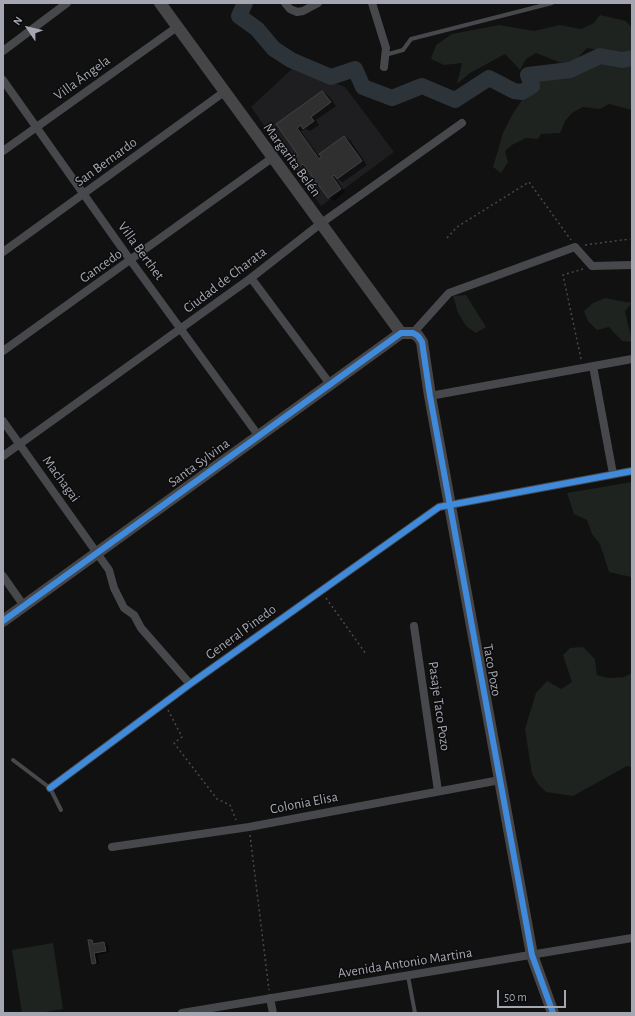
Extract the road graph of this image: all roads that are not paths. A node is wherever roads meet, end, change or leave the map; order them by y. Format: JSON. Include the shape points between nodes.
{"nodes":[{"id":1,"x":67,"y":3,"type":"edge"},
{"id":2,"x":160,"y":3,"type":"edge"},
{"id":3,"x":285,"y":3,"type":"edge"},
{"id":4,"x":318,"y":3,"type":"edge"},
{"id":5,"x":372,"y":3,"type":"edge"},
{"id":6,"x":552,"y":3,"type":"edge"},
{"id":7,"x":177,"y":26,"type":"junction"},
{"id":8,"x":3,"y":51,"type":"edge"},
{"id":9,"x":385,"y":55,"type":"junction"},
{"id":10,"x":384,"y":67,"type":"dead end"},
{"id":11,"x":3,"y":80,"type":"edge"},
{"id":12,"x":224,"y":92,"type":"junction"},
{"id":13,"x":462,"y":123,"type":"dead end"},
{"id":14,"x":36,"y":128,"type":"junction"},
{"id":15,"x":3,"y":151,"type":"edge"},
{"id":16,"x":272,"y":158,"type":"junction"},
{"id":17,"x":84,"y":194,"type":"junction"},
{"id":18,"x":320,"y":224,"type":"junction"},
{"id":19,"x":3,"y":252,"type":"edge"},
{"id":20,"x":131,"y":261,"type":"junction"},
{"id":21,"x":632,"y":265,"type":"edge"},
{"id":22,"x":251,"y":278,"type":"junction"},
{"id":23,"x":181,"y":328,"type":"junction"},
{"id":24,"x":407,"y":333,"type":"junction"},
{"id":25,"x":3,"y":351,"type":"edge"},
{"id":26,"x":632,"y":359,"type":"edge"},
{"id":27,"x":593,"y":366,"type":"junction"},
{"id":28,"x":330,"y":384,"type":"junction"},
{"id":29,"x":430,"y":396,"type":"junction"},
{"id":30,"x":3,"y":421,"type":"edge"},
{"id":31,"x":258,"y":435,"type":"junction"},
{"id":32,"x":20,"y":444,"type":"junction"},
{"id":33,"x":3,"y":456,"type":"edge"},
{"id":34,"x":632,"y":471,"type":"edge"},
{"id":35,"x":613,"y":474,"type":"junction"},
{"id":36,"x":450,"y":505,"type":"junction"},
{"id":37,"x":97,"y":552,"type":"junction"},
{"id":38,"x":3,"y":576,"type":"edge"},
{"id":39,"x":24,"y":606,"type":"junction"},
{"id":40,"x":3,"y":621,"type":"edge"},
{"id":41,"x":414,"y":626,"type":"dead end"},
{"id":42,"x":190,"y":684,"type":"junction"},
{"id":43,"x":13,"y":760,"type":"dead end"},
{"id":44,"x":500,"y":780,"type":"junction"},
{"id":45,"x":50,"y":788,"type":"junction"},
{"id":46,"x":438,"y":791,"type":"junction"},
{"id":47,"x":61,"y":810,"type":"dead end"},
{"id":48,"x":112,"y":847,"type":"dead end"},
{"id":49,"x":632,"y":938,"type":"edge"},
{"id":50,"x":532,"y":955,"type":"junction"},
{"id":51,"x":408,"y":975,"type":"junction"},
{"id":52,"x":270,"y":998,"type":"junction"},
{"id":53,"x":182,"y":1013,"type":"edge"},
{"id":54,"x":273,"y":1013,"type":"edge"},
{"id":55,"x":415,"y":1013,"type":"edge"},
{"id":56,"x":553,"y":1013,"type":"edge"}],
"edges":[{"from":1,"to":8,"type":"street"},
{"from":2,"to":7,"type":"street","name":"Margarita Belén"},
{"from":3,"to":4,"type":"street","via":[[297,12]]},
{"from":5,"to":9,"type":"street","via":[[386,48]]},
{"from":6,"to":9,"type":"lane","via":[[411,39],[403,50]]},
{"from":7,"to":12,"type":"street","name":"Margarita Belén"},
{"from":7,"to":14,"type":"street","name":"Villa Ángela"},
{"from":9,"to":10,"type":"street"},
{"from":11,"to":14,"type":"street","name":"Villa Berthet"},
{"from":12,"to":16,"type":"street","name":"Margarita Belén"},
{"from":12,"to":17,"type":"street","name":"San Bernardo"},
{"from":13,"to":18,"type":"street","name":"Ciudad de Charata"},
{"from":14,"to":15,"type":"street","name":"Villa Ángela"},
{"from":14,"to":17,"type":"street","name":"Villa Berthet"},
{"from":16,"to":18,"type":"street","name":"Margarita Belén"},
{"from":16,"to":20,"type":"street","name":"Gancedo"},
{"from":17,"to":19,"type":"street","name":"San Bernardo"},
{"from":17,"to":20,"type":"street","name":"Villa Berthet"},
{"from":18,"to":22,"type":"street","name":"Ciudad de Charata"},
{"from":18,"to":24,"type":"street","name":"Margarita Belén"},
{"from":20,"to":23,"type":"street","name":"Villa Berthet"},
{"from":20,"to":25,"type":"street","name":"Gancedo"},
{"from":21,"to":24,"type":"street","via":[[592,266],[575,247],[449,293]]},
{"from":22,"to":23,"type":"street","name":"Ciudad de Charata"},
{"from":22,"to":28,"type":"street"},
{"from":23,"to":31,"type":"street","name":"Villa Berthet"},
{"from":23,"to":32,"type":"street","name":"Ciudad de Charata"},
{"from":24,"to":28,"type":"street","name":"Santa Sylvina"},
{"from":24,"to":29,"type":"street","name":"Taco Pozo","via":[[418,336],[422,342]]},
{"from":26,"to":27,"type":"street"},
{"from":27,"to":29,"type":"street"},
{"from":27,"to":35,"type":"street"},
{"from":28,"to":31,"type":"street","name":"Santa Sylvina"},
{"from":29,"to":36,"type":"street","name":"Taco Pozo"},
{"from":30,"to":32,"type":"street","name":"Machagai"},
{"from":31,"to":37,"type":"street","name":"Santa Sylvina"},
{"from":32,"to":33,"type":"street","name":"Ciudad de Charata"},
{"from":32,"to":37,"type":"street","name":"Machagai"},
{"from":34,"to":35,"type":"street","name":"General Pinedo"},
{"from":35,"to":36,"type":"street","name":"General Pinedo"},
{"from":36,"to":42,"type":"street","name":"General Pinedo","via":[[439,507]]},
{"from":36,"to":44,"type":"street","name":"Taco Pozo"},
{"from":37,"to":39,"type":"street","name":"Santa Sylvina"},
{"from":37,"to":42,"type":"street","name":"Machagai","via":[[109,570],[124,608],[134,615],[141,628]]},
{"from":38,"to":39,"type":"street"},
{"from":39,"to":40,"type":"street","name":"Santa Sylvina"},
{"from":41,"to":46,"type":"street","name":"Pasaje Taco Pozo"},
{"from":42,"to":45,"type":"street","name":"General Pinedo"},
{"from":43,"to":45,"type":"lane"},
{"from":44,"to":46,"type":"street","name":"Colonia Elisa"},
{"from":44,"to":50,"type":"street","name":"Taco Pozo"},
{"from":45,"to":47,"type":"lane"},
{"from":46,"to":48,"type":"street","name":"Colonia Elisa","via":[[249,827]]},
{"from":49,"to":50,"type":"street","name":"Avenida Antonio Martina"},
{"from":50,"to":51,"type":"street","name":"Avenida Antonio Martina"},
{"from":50,"to":56,"type":"street","name":"Taco Pozo"},
{"from":51,"to":52,"type":"street","name":"Avenida Antonio Martina"},
{"from":51,"to":55,"type":"lane"},
{"from":52,"to":53,"type":"street","name":"Avenida Antonio Martina"},
{"from":52,"to":54,"type":"street"}]}
